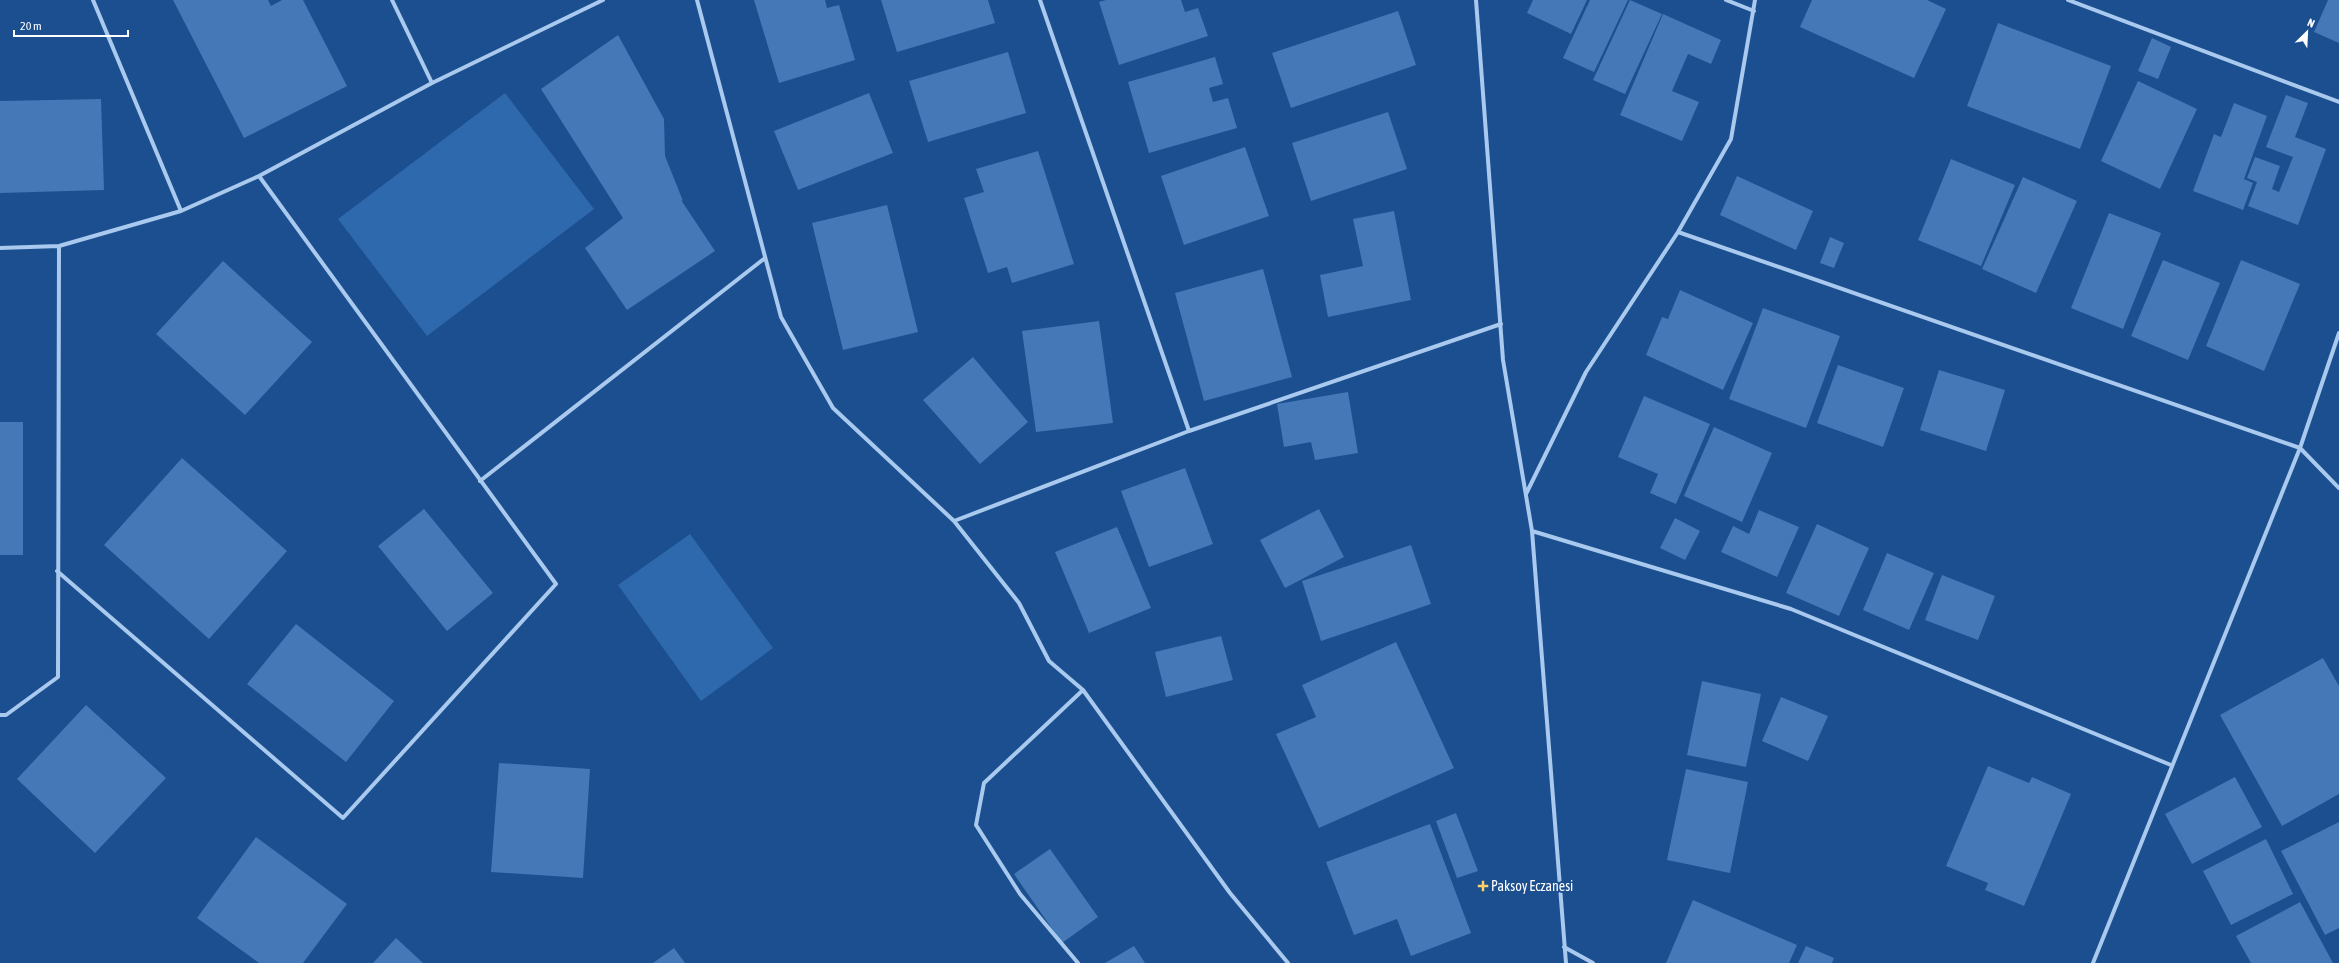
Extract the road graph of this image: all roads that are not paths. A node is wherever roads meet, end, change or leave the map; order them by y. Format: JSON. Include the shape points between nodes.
{"nodes":[{"id":1,"x":94,"y":0,"type":"edge"},
{"id":2,"x":392,"y":0,"type":"edge"},
{"id":3,"x":603,"y":0,"type":"edge"},
{"id":4,"x":698,"y":0,"type":"edge"},
{"id":5,"x":1040,"y":0,"type":"edge"},
{"id":6,"x":1476,"y":0,"type":"edge"},
{"id":7,"x":1726,"y":0,"type":"edge"},
{"id":8,"x":1755,"y":0,"type":"edge"},
{"id":9,"x":2068,"y":0,"type":"edge"},
{"id":10,"x":1754,"y":11,"type":"junction"},
{"id":11,"x":432,"y":83,"type":"junction"},
{"id":12,"x":2339,"y":102,"type":"edge"},
{"id":13,"x":259,"y":176,"type":"junction"},
{"id":14,"x":181,"y":211,"type":"junction"},
{"id":15,"x":1678,"y":232,"type":"junction"},
{"id":16,"x":59,"y":246,"type":"junction"},
{"id":17,"x":0,"y":248,"type":"edge"},
{"id":18,"x":765,"y":258,"type":"junction"},
{"id":19,"x":1501,"y":324,"type":"junction"},
{"id":20,"x":2339,"y":333,"type":"edge"},
{"id":21,"x":1189,"y":431,"type":"junction"},
{"id":22,"x":2300,"y":448,"type":"junction"},
{"id":23,"x":480,"y":480,"type":"junction"},
{"id":24,"x":2339,"y":488,"type":"edge"},
{"id":25,"x":1526,"y":494,"type":"junction"},
{"id":26,"x":954,"y":521,"type":"junction"},
{"id":27,"x":1532,"y":532,"type":"junction"},
{"id":28,"x":57,"y":571,"type":"junction"},
{"id":29,"x":1083,"y":690,"type":"junction"},
{"id":30,"x":0,"y":715,"type":"edge"},
{"id":31,"x":2171,"y":765,"type":"junction"},
{"id":32,"x":1564,"y":947,"type":"junction"},
{"id":33,"x":1078,"y":963,"type":"edge"},
{"id":34,"x":1288,"y":963,"type":"edge"},
{"id":35,"x":1566,"y":963,"type":"edge"},
{"id":36,"x":1593,"y":963,"type":"edge"},
{"id":37,"x":2093,"y":963,"type":"edge"}],
"edges":[{"from":1,"to":14,"type":"street"},
{"from":2,"to":11,"type":"street"},
{"from":3,"to":11,"type":"street"},
{"from":4,"to":18,"type":"street"},
{"from":5,"to":21,"type":"street"},
{"from":6,"to":19,"type":"street"},
{"from":7,"to":10,"type":"street"},
{"from":8,"to":10,"type":"street"},
{"from":9,"to":12,"type":"street"},
{"from":10,"to":15,"type":"street","via":[[1731,139]]},
{"from":11,"to":13,"type":"street"},
{"from":13,"to":14,"type":"street"},
{"from":13,"to":23,"type":"street"},
{"from":14,"to":16,"type":"street"},
{"from":15,"to":22,"type":"street"},
{"from":15,"to":25,"type":"street","via":[[1586,372]]},
{"from":16,"to":17,"type":"street"},
{"from":16,"to":28,"type":"street"},
{"from":18,"to":23,"type":"street"},
{"from":18,"to":26,"type":"street","via":[[781,317],[833,408]]},
{"from":19,"to":21,"type":"street"},
{"from":19,"to":25,"type":"street","via":[[1503,360]]},
{"from":20,"to":22,"type":"street"},
{"from":21,"to":26,"type":"street"},
{"from":22,"to":24,"type":"street"},
{"from":22,"to":31,"type":"street"},
{"from":23,"to":28,"type":"street","via":[[556,584],[344,818]]},
{"from":25,"to":27,"type":"street"},
{"from":26,"to":29,"type":"street","via":[[1020,603],[1049,661]]},
{"from":27,"to":31,"type":"street","via":[[1791,609]]},
{"from":27,"to":32,"type":"street"},
{"from":28,"to":30,"type":"street","via":[[58,677],[6,715]]},
{"from":29,"to":33,"type":"street","via":[[984,783],[976,825],[1020,894]]},
{"from":29,"to":34,"type":"street","via":[[1230,893]]},
{"from":31,"to":37,"type":"street"},
{"from":32,"to":35,"type":"street"},
{"from":32,"to":36,"type":"street"}]}
